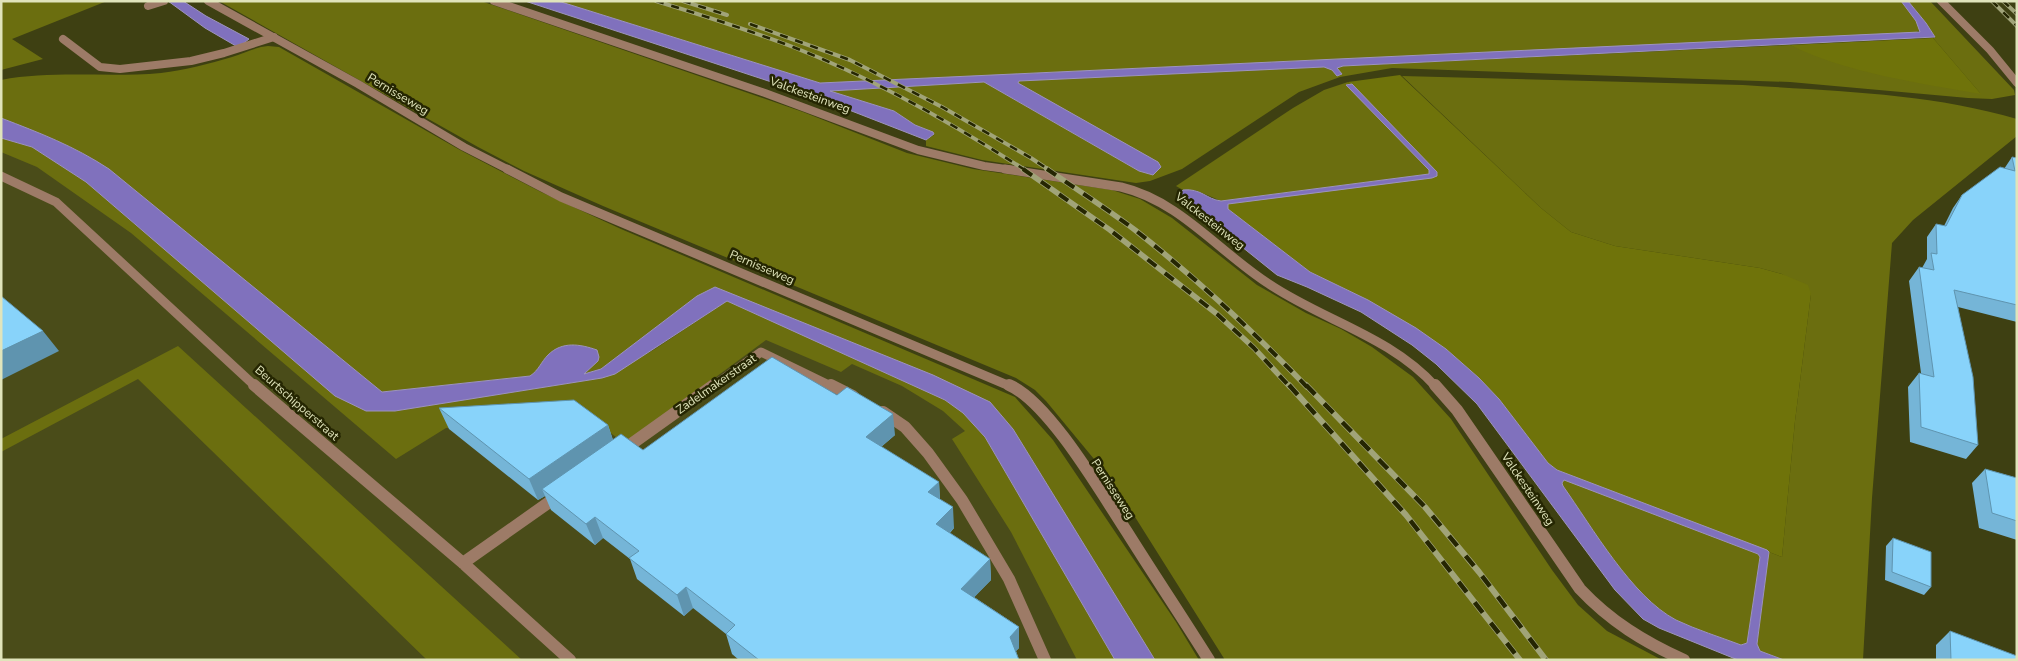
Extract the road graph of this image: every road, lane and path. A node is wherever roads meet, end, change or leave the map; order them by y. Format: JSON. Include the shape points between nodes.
{"nodes":[{"id":1,"x":163,"y":1,"type":"edge"},
{"id":2,"x":208,"y":1,"type":"edge"},
{"id":3,"x":494,"y":1,"type":"edge"},
{"id":4,"x":1942,"y":1,"type":"edge"},
{"id":5,"x":148,"y":6,"type":"dead end"},
{"id":6,"x":274,"y":38,"type":"junction"},
{"id":7,"x":63,"y":39,"type":"dead end"},
{"id":8,"x":2017,"y":83,"type":"edge"},
{"id":9,"x":1,"y":176,"type":"edge"},
{"id":10,"x":616,"y":455,"type":"edge"},
{"id":11,"x":568,"y":489,"type":"edge"},
{"id":12,"x":463,"y":563,"type":"junction"},
{"id":13,"x":570,"y":660,"type":"edge"},
{"id":14,"x":1045,"y":660,"type":"edge"},
{"id":15,"x":1208,"y":660,"type":"edge"},
{"id":16,"x":1684,"y":660,"type":"edge"}],
"edges":[{"from":1,"to":5,"type":"street"},
{"from":2,"to":6,"type":"street","name":"Pernisseweg"},
{"from":3,"to":16,"type":"street","name":"Valckesteinweg","via":[[774,96],[918,150],[984,166],[1121,186],[1166,204],[1268,284],[1381,342],[1421,370],[1457,410],[1594,605],[1630,633]]},
{"from":4,"to":8,"type":"street"},
{"from":6,"to":7,"type":"street","via":[[201,60],[125,69],[100,67]]},
{"from":6,"to":15,"type":"street","name":"Pernisseweg","via":[[464,147],[561,196],[1013,387],[1032,400],[1089,474]]},
{"from":9,"to":12,"type":"street","name":"Beurtschipperstraat","via":[[56,202],[255,386]]},
{"from":10,"to":14,"type":"street","name":"Zadelmakerstraat","via":[[761,352],[866,403],[905,428],[928,453],[962,500],[1009,579]]},
{"from":11,"to":12,"type":"street"},
{"from":12,"to":13,"type":"street","name":"Beurtschipperstraat"}]}
